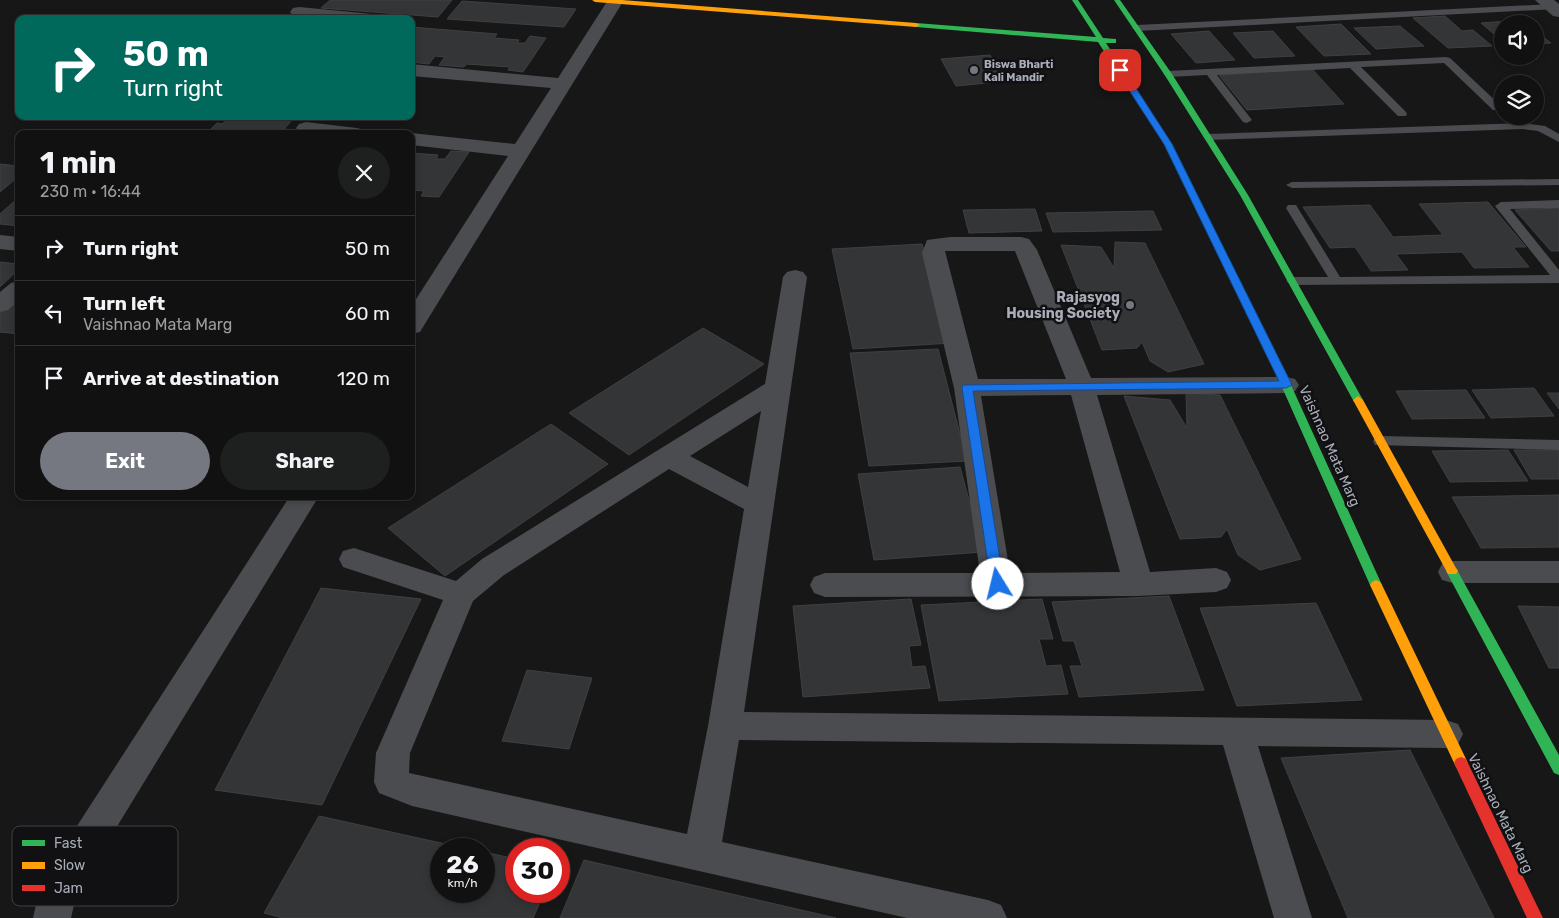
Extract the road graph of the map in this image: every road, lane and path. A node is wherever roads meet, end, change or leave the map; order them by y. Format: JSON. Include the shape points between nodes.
{"nodes":[{"id":1,"x":313,"y":0,"type":"edge"},
{"id":2,"x":609,"y":0,"type":"edge"},
{"id":3,"x":1075,"y":0,"type":"edge"},
{"id":4,"x":1117,"y":0,"type":"edge"},
{"id":5,"x":1552,"y":6,"type":"edge"},
{"id":6,"x":297,"y":15,"type":"edge"},
{"id":7,"x":1072,"y":23,"type":"dead end"},
{"id":8,"x":1091,"y":25,"type":"junction"},
{"id":9,"x":1137,"y":28,"type":"junction"},
{"id":10,"x":1101,"y":40,"type":"junction"},
{"id":11,"x":1147,"y":44,"type":"junction"},
{"id":12,"x":1352,"y":64,"type":"junction"},
{"id":13,"x":415,"y":70,"type":"edge"},
{"id":14,"x":1209,"y":71,"type":"junction"},
{"id":15,"x":1168,"y":74,"type":"junction"},
{"id":16,"x":564,"y":84,"type":"junction"},
{"id":17,"x":1494,"y":106,"type":"edge"},
{"id":18,"x":1402,"y":114,"type":"dead end"},
{"id":19,"x":1247,"y":120,"type":"dead end"},
{"id":20,"x":308,"y":126,"type":"edge"},
{"id":21,"x":332,"y":130,"type":"edge"},
{"id":22,"x":1208,"y":137,"type":"junction"},
{"id":23,"x":1559,"y":139,"type":"edge"},
{"id":24,"x":415,"y":140,"type":"edge"},
{"id":25,"x":520,"y":151,"type":"junction"},
{"id":26,"x":1559,"y":182,"type":"edge"},
{"id":27,"x":1292,"y":185,"type":"dead end"},
{"id":28,"x":1559,"y":204,"type":"edge"},
{"id":29,"x":1292,"y":208,"type":"dead end"},
{"id":30,"x":0,"y":242,"type":"edge"},
{"id":31,"x":15,"y":244,"type":"edge"},
{"id":32,"x":795,"y":277,"type":"dead end"},
{"id":33,"x":1559,"y":278,"type":"edge"},
{"id":34,"x":1336,"y":280,"type":"junction"},
{"id":35,"x":1292,"y":281,"type":"junction"},
{"id":36,"x":422,"y":291,"type":"edge"},
{"id":37,"x":15,"y":292,"type":"edge"},
{"id":38,"x":0,"y":305,"type":"edge"},
{"id":39,"x":415,"y":313,"type":"edge"},
{"id":40,"x":1286,"y":385,"type":"junction"},
{"id":41,"x":1082,"y":387,"type":"junction"},
{"id":42,"x":778,"y":388,"type":"junction"},
{"id":43,"x":967,"y":388,"type":"junction"},
{"id":44,"x":1380,"y":440,"type":"junction"},
{"id":45,"x":1559,"y":445,"type":"edge"},
{"id":46,"x":668,"y":457,"type":"junction"},
{"id":47,"x":302,"y":500,"type":"edge"},
{"id":48,"x":760,"y":505,"type":"junction"},
{"id":49,"x":354,"y":559,"type":"dead end"},
{"id":50,"x":1453,"y":572,"type":"junction"},
{"id":51,"x":1559,"y":572,"type":"edge"},
{"id":52,"x":1216,"y":580,"type":"dead end"},
{"id":53,"x":998,"y":584,"type":"junction"},
{"id":54,"x":1138,"y":584,"type":"junction"},
{"id":55,"x":825,"y":585,"type":"dead end"},
{"id":56,"x":461,"y":594,"type":"junction"},
{"id":57,"x":725,"y":726,"type":"junction"},
{"id":58,"x":1236,"y":731,"type":"junction"},
{"id":59,"x":1446,"y":734,"type":"junction"},
{"id":60,"x":1559,"y":769,"type":"edge"},
{"id":61,"x":97,"y":826,"type":"edge"},
{"id":62,"x":701,"y":855,"type":"junction"},
{"id":63,"x":988,"y":918,"type":"edge"},
{"id":64,"x":1293,"y":918,"type":"edge"},
{"id":65,"x":1535,"y":918,"type":"edge"}],
"edges":[{"from":1,"to":6,"type":"street"},
{"from":2,"to":10,"type":"main road"},
{"from":2,"to":16,"type":"street"},
{"from":3,"to":8,"type":"main road","name":"Vaishnao Mata Marg"},
{"from":4,"to":9,"type":"main road"},
{"from":5,"to":9,"type":"lane"},
{"from":7,"to":8,"type":"main road"},
{"from":8,"to":9,"type":"main road"},
{"from":8,"to":10,"type":"main road","name":"Vaishnao Mata Marg"},
{"from":9,"to":11,"type":"main road"},
{"from":10,"to":11,"type":"main road"},
{"from":10,"to":40,"type":"main road","name":"Vaishnao Mata Marg","via":[[1168,144]]},
{"from":11,"to":15,"type":"main road"},
{"from":12,"to":14,"type":"lane"},
{"from":12,"to":17,"type":"lane","via":[[1446,60]]},
{"from":12,"to":18,"type":"lane"},
{"from":13,"to":16,"type":"street"},
{"from":14,"to":15,"type":"lane"},
{"from":14,"to":19,"type":"lane"},
{"from":15,"to":22,"type":"main road"},
{"from":16,"to":25,"type":"street"},
{"from":20,"to":21,"type":"street"},
{"from":22,"to":23,"type":"lane","via":[[1522,126],[1541,128]]},
{"from":22,"to":35,"type":"main road"},
{"from":24,"to":25,"type":"street"},
{"from":25,"to":36,"type":"street"},
{"from":26,"to":27,"type":"lane"},
{"from":28,"to":33,"type":"lane","via":[[1501,206]]},
{"from":29,"to":34,"type":"lane"},
{"from":30,"to":31,"type":"street"},
{"from":32,"to":42,"type":"street"},
{"from":33,"to":34,"type":"lane"},
{"from":34,"to":35,"type":"lane"},
{"from":35,"to":44,"type":"main road"},
{"from":36,"to":39,"type":"street"},
{"from":37,"to":38,"type":"street"},
{"from":40,"to":41,"type":"street"},
{"from":40,"to":59,"type":"main road","name":"Vaishnao Mata Marg"},
{"from":41,"to":43,"type":"street"},
{"from":41,"to":43,"type":"street","via":[[1021,244],[935,245],[933,253]]},
{"from":41,"to":54,"type":"street"},
{"from":42,"to":46,"type":"street"},
{"from":42,"to":48,"type":"street"},
{"from":43,"to":53,"type":"street"},
{"from":44,"to":45,"type":"lane"},
{"from":44,"to":50,"type":"main road"},
{"from":46,"to":48,"type":"street"},
{"from":46,"to":56,"type":"street","via":[[493,567]]},
{"from":47,"to":61,"type":"street"},
{"from":48,"to":57,"type":"street"},
{"from":49,"to":56,"type":"street"},
{"from":50,"to":51,"type":"street"},
{"from":50,"to":60,"type":"main road"},
{"from":52,"to":54,"type":"street"},
{"from":53,"to":54,"type":"street"},
{"from":53,"to":55,"type":"street"},
{"from":56,"to":62,"type":"street","via":[[393,753],[391,782],[412,790]]},
{"from":57,"to":58,"type":"street"},
{"from":57,"to":62,"type":"street"},
{"from":58,"to":59,"type":"street"},
{"from":58,"to":64,"type":"street"},
{"from":59,"to":65,"type":"main road","name":"Vaishnao Mata Marg"},
{"from":62,"to":63,"type":"street"}]}
